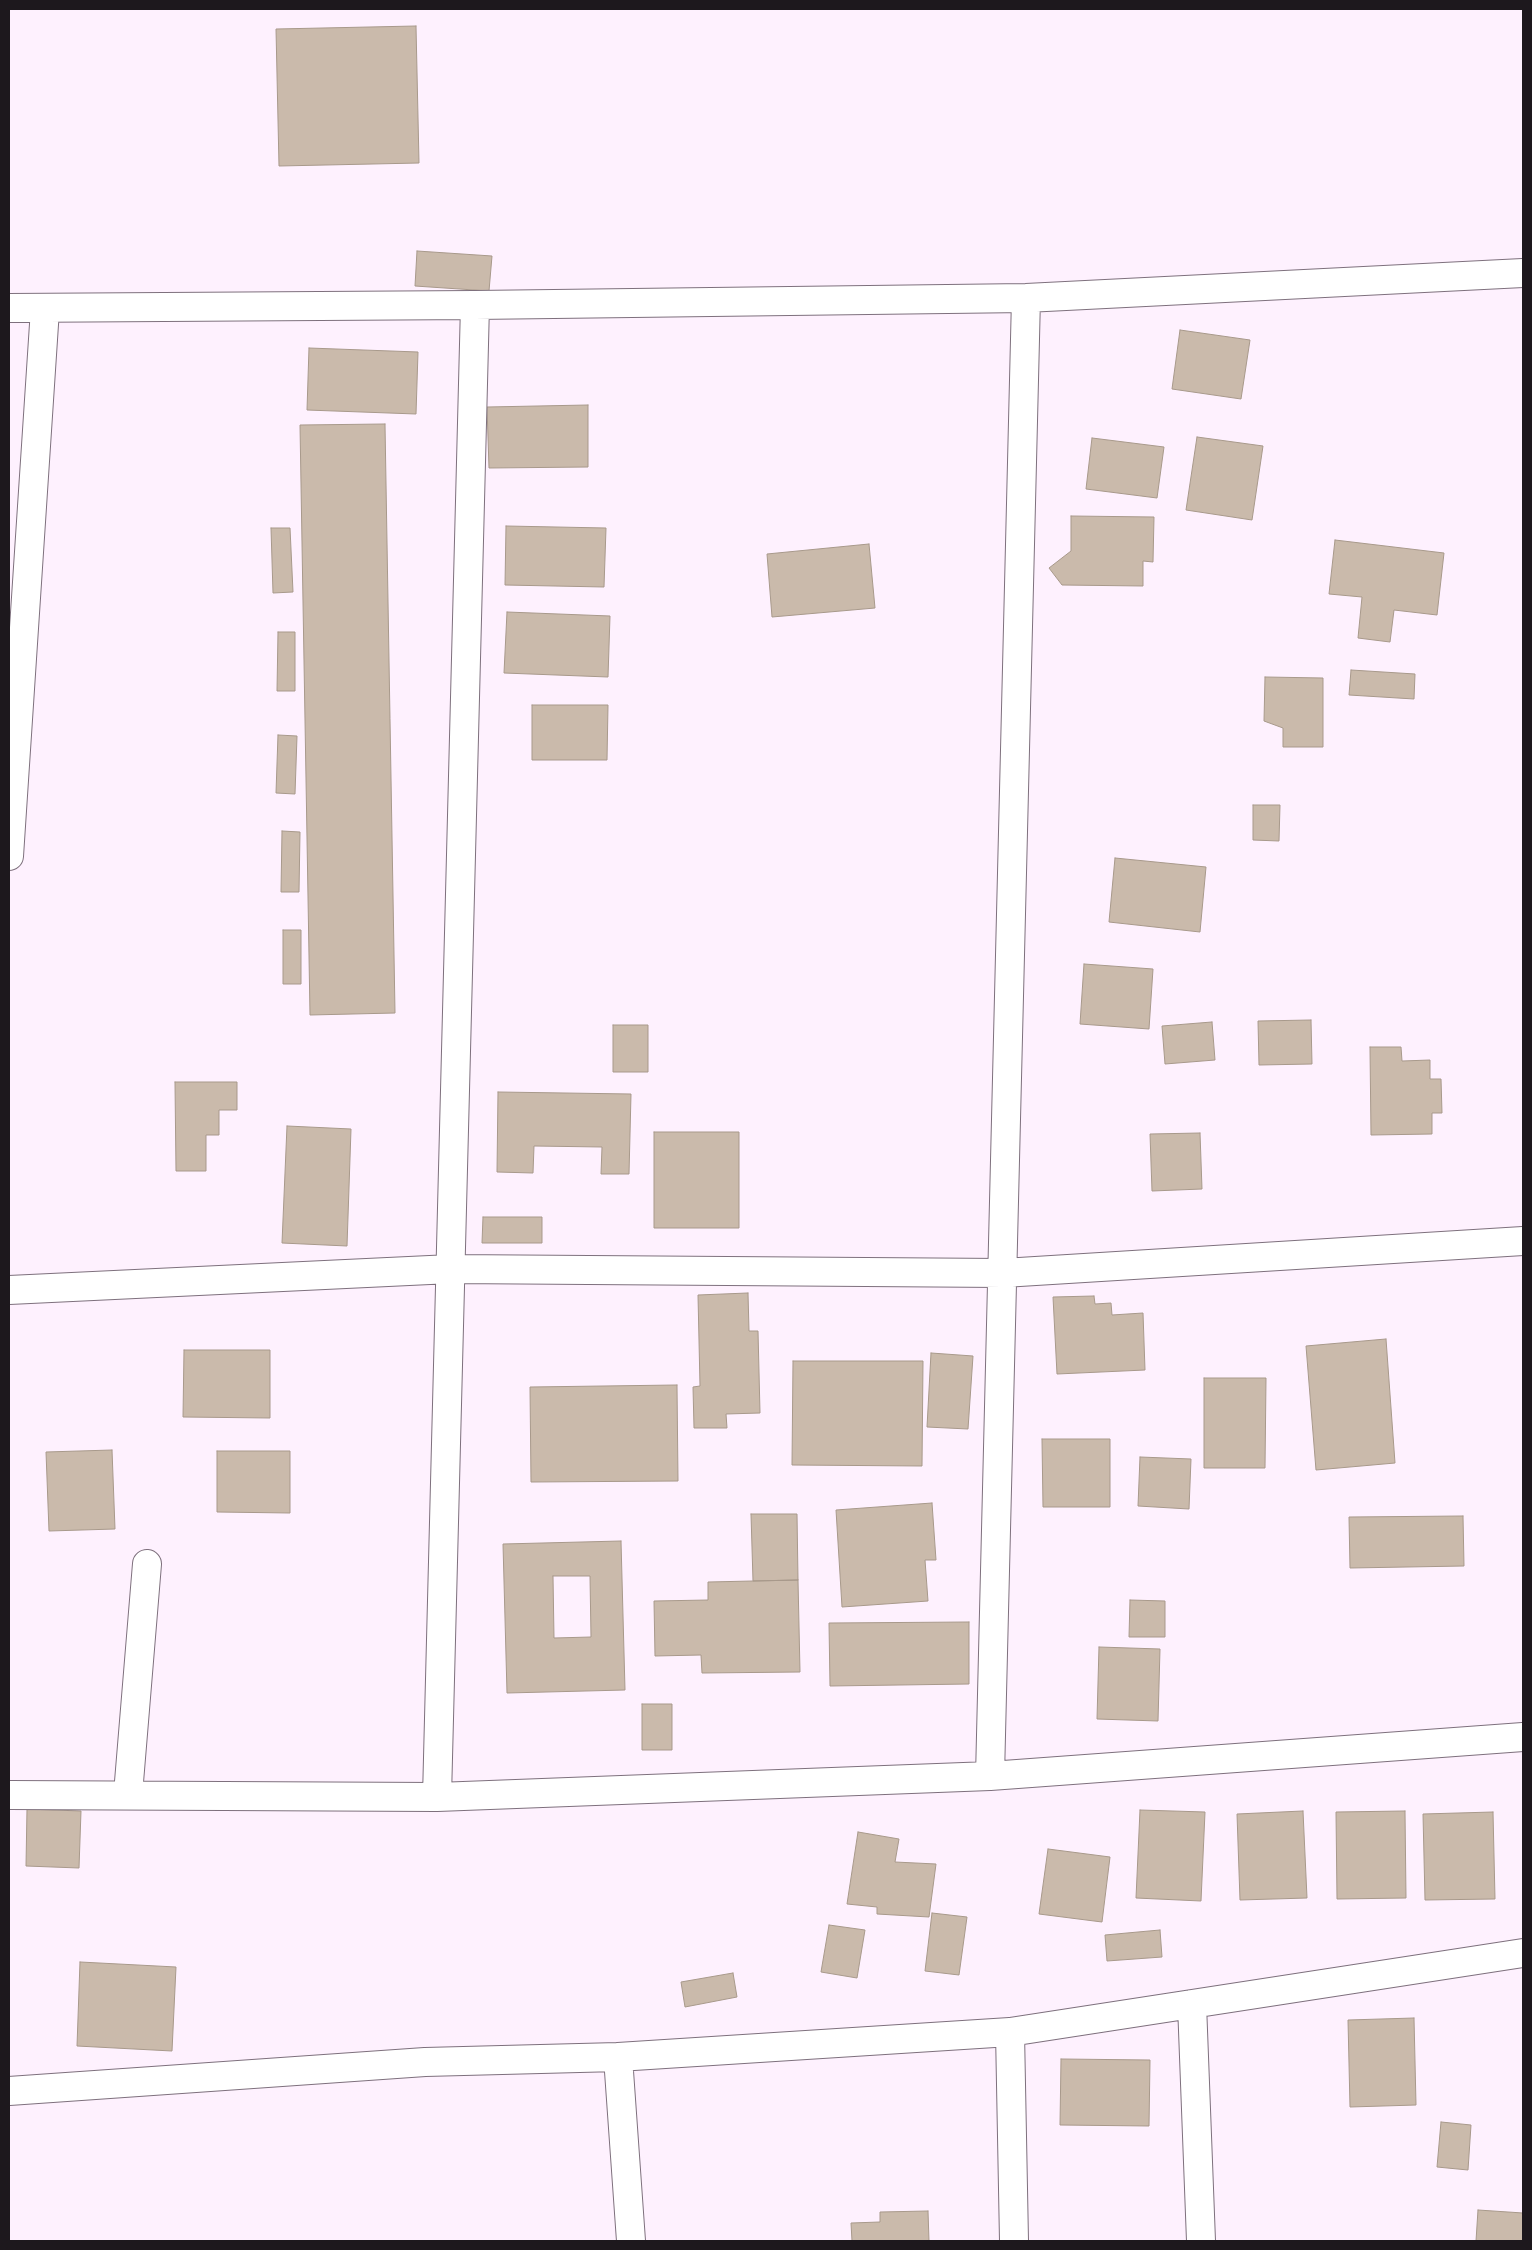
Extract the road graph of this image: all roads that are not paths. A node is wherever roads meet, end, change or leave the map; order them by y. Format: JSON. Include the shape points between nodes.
{"nodes":[{"id":1,"x":1523,"y":273,"type":"edge"},
{"id":2,"x":1026,"y":298,"type":"junction"},
{"id":3,"x":475,"y":305,"type":"junction"},
{"id":4,"x":9,"y":308,"type":"edge"},
{"id":5,"x":45,"y":309,"type":"junction"},
{"id":6,"x":9,"y":856,"type":"edge"},
{"id":7,"x":1523,"y":1241,"type":"edge"},
{"id":8,"x":451,"y":1269,"type":"junction"},
{"id":9,"x":1003,"y":1273,"type":"junction"},
{"id":10,"x":9,"y":1290,"type":"edge"},
{"id":11,"x":147,"y":1564,"type":"dead end"},
{"id":12,"x":1523,"y":1737,"type":"edge"},
{"id":13,"x":990,"y":1776,"type":"junction"},
{"id":14,"x":128,"y":1794,"type":"junction"},
{"id":15,"x":9,"y":1795,"type":"edge"},
{"id":16,"x":437,"y":1797,"type":"junction"},
{"id":17,"x":1523,"y":1953,"type":"edge"},
{"id":18,"x":1192,"y":2004,"type":"junction"},
{"id":19,"x":1010,"y":2032,"type":"junction"},
{"id":20,"x":618,"y":2057,"type":"junction"},
{"id":21,"x":9,"y":2091,"type":"edge"},
{"id":22,"x":631,"y":2241,"type":"edge"},
{"id":23,"x":1014,"y":2241,"type":"edge"},
{"id":24,"x":1201,"y":2241,"type":"edge"}],
"edges":[{"from":1,"to":2,"type":"street"},
{"from":2,"to":3,"type":"street"},
{"from":2,"to":9,"type":"street"},
{"from":3,"to":5,"type":"street"},
{"from":3,"to":8,"type":"street"},
{"from":4,"to":5,"type":"street"},
{"from":5,"to":6,"type":"street"},
{"from":7,"to":9,"type":"street"},
{"from":8,"to":9,"type":"street"},
{"from":8,"to":10,"type":"street"},
{"from":8,"to":16,"type":"street"},
{"from":9,"to":13,"type":"street"},
{"from":11,"to":14,"type":"street"},
{"from":12,"to":13,"type":"street"},
{"from":13,"to":16,"type":"street"},
{"from":14,"to":15,"type":"street"},
{"from":14,"to":16,"type":"street"},
{"from":17,"to":18,"type":"street"},
{"from":18,"to":19,"type":"street"},
{"from":18,"to":24,"type":"street"},
{"from":19,"to":20,"type":"street"},
{"from":19,"to":23,"type":"street"},
{"from":20,"to":21,"type":"street","via":[[425,2062]]},
{"from":20,"to":22,"type":"street"}]}
